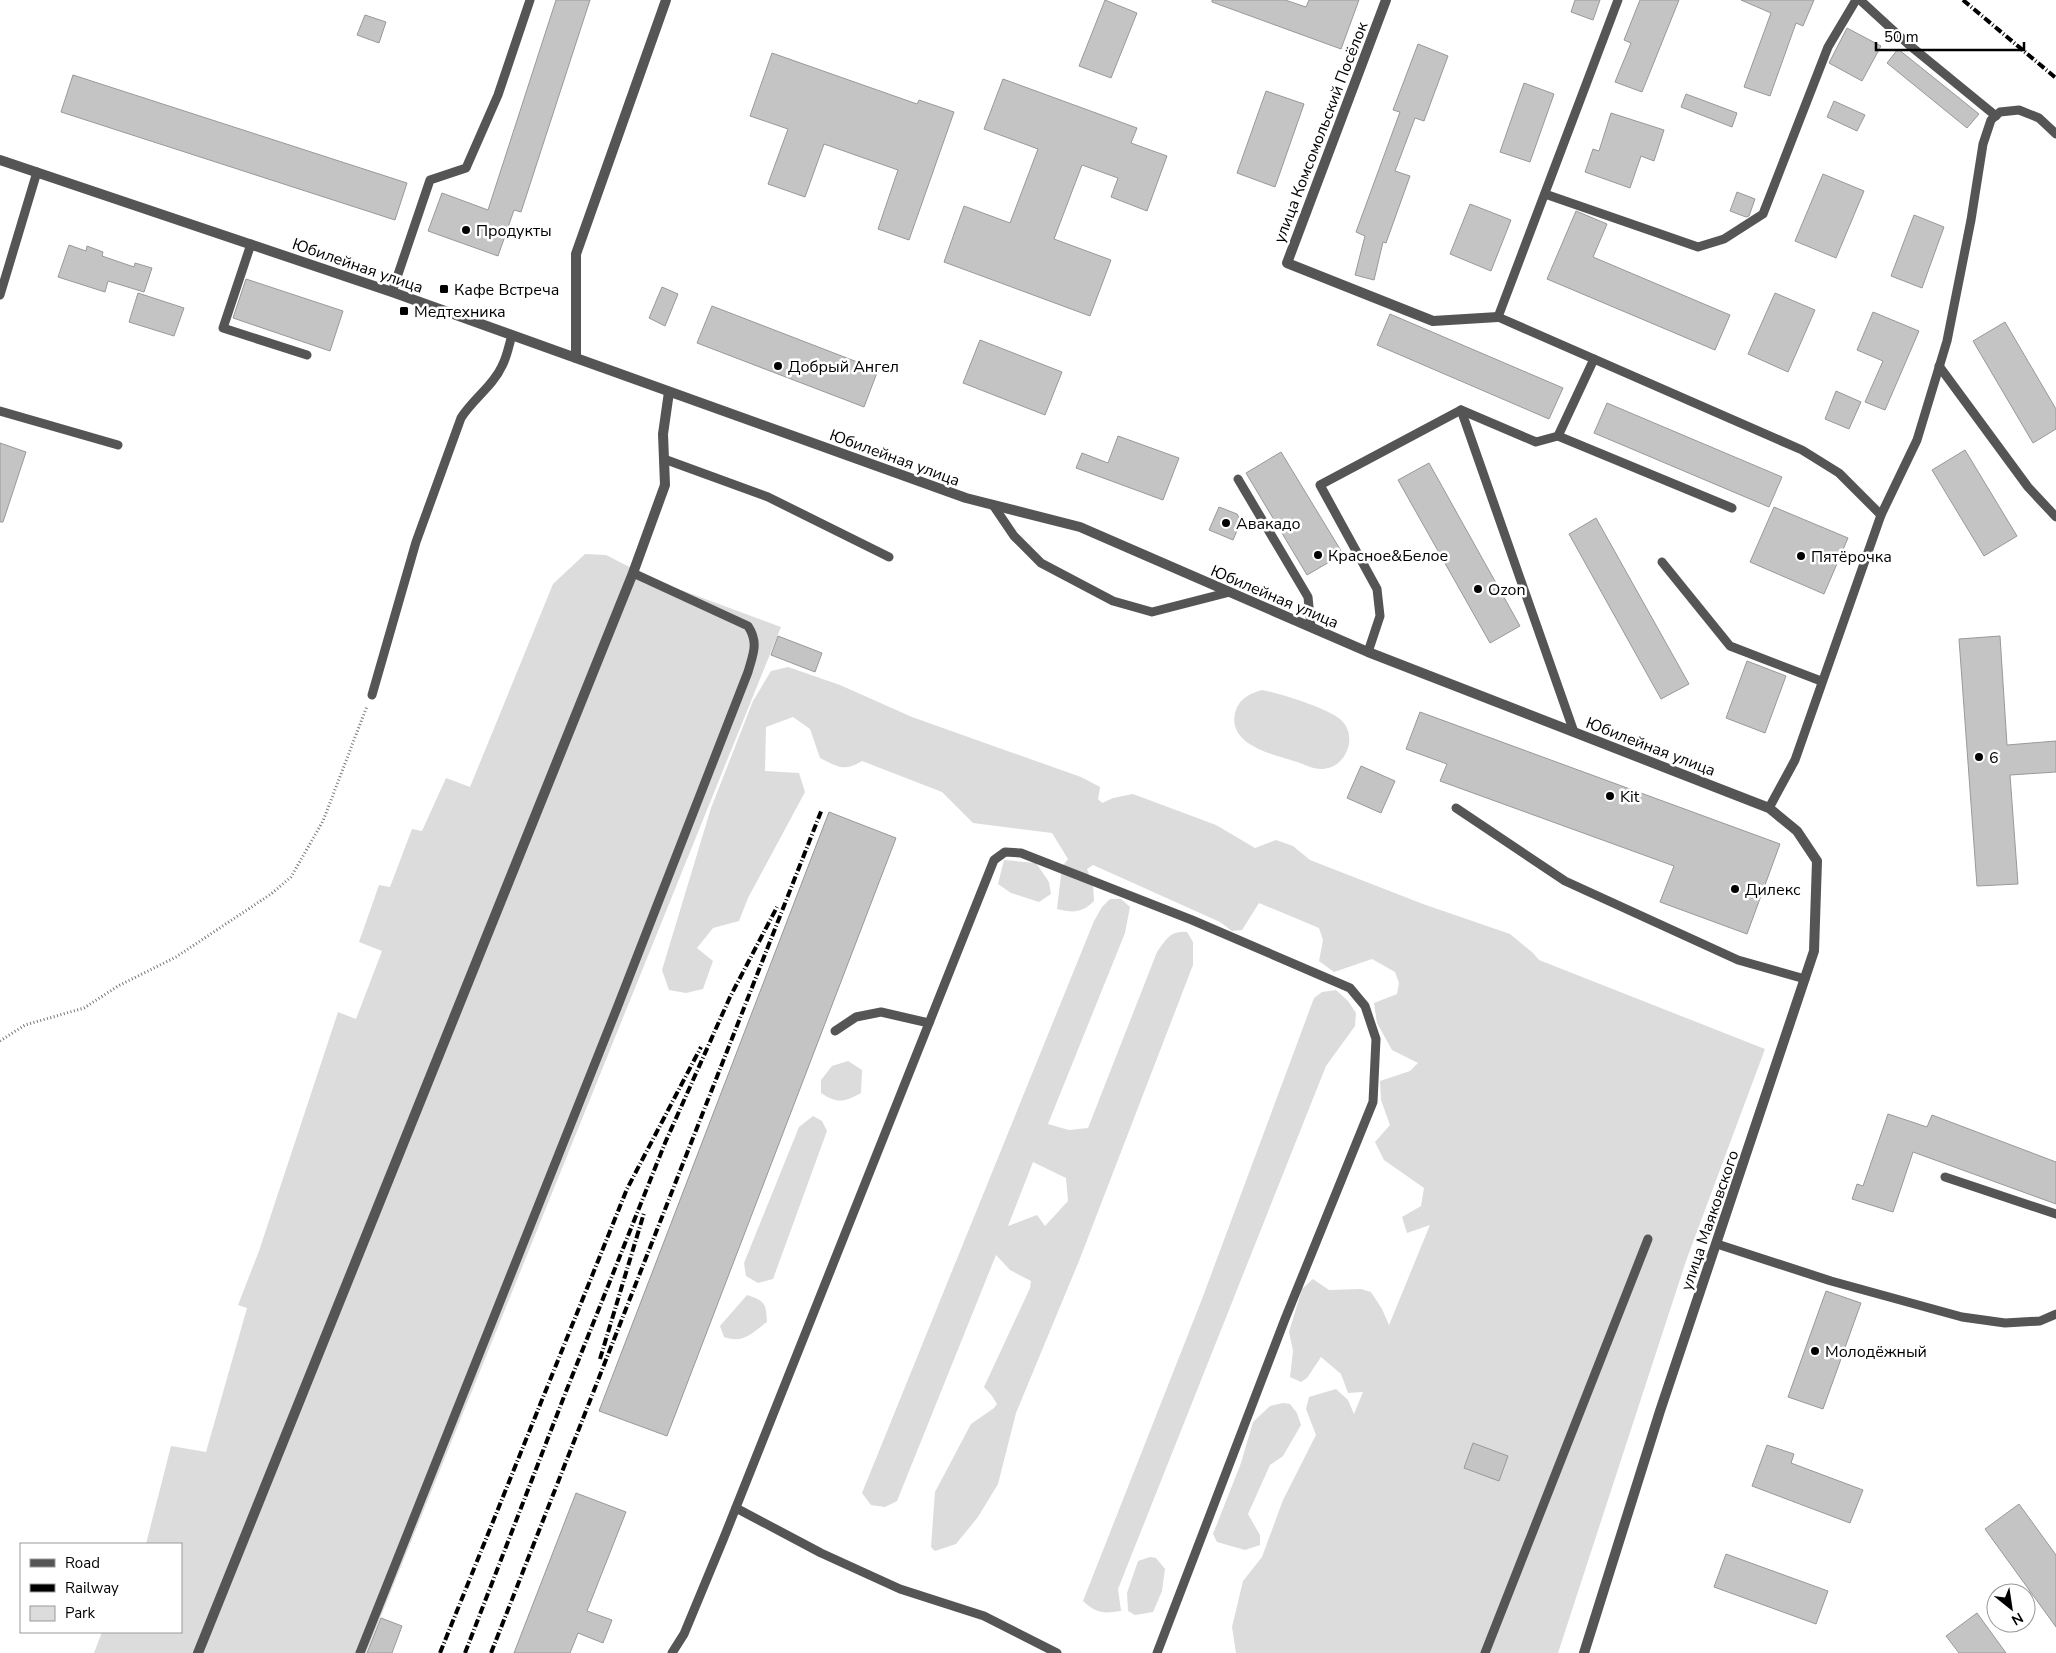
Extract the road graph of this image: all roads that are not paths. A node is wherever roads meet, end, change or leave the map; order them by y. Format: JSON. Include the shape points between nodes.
{"nodes":[{"id":1,"x":530,"y":0,"type":"edge"},
{"id":2,"x":666,"y":0,"type":"edge"},
{"id":3,"x":1386,"y":0,"type":"edge"},
{"id":4,"x":1618,"y":0,"type":"edge"},
{"id":5,"x":1856,"y":0,"type":"edge"},
{"id":6,"x":1860,"y":0,"type":"edge"},
{"id":7,"x":1996,"y":116,"type":"junction"},
{"id":8,"x":2056,"y":134,"type":"edge"},
{"id":9,"x":0,"y":160,"type":"edge"},
{"id":10,"x":37,"y":172,"type":"junction"},
{"id":11,"x":1545,"y":194,"type":"junction"},
{"id":12,"x":251,"y":244,"type":"junction"},
{"id":13,"x":392,"y":292,"type":"junction"},
{"id":14,"x":0,"y":295,"type":"edge"},
{"id":15,"x":1498,"y":316,"type":"junction"},
{"id":16,"x":512,"y":335,"type":"junction"},
{"id":17,"x":307,"y":356,"type":"dead end"},
{"id":18,"x":576,"y":358,"type":"junction"},
{"id":19,"x":1594,"y":359,"type":"junction"},
{"id":20,"x":1939,"y":366,"type":"junction"},
{"id":21,"x":669,"y":392,"type":"junction"},
{"id":22,"x":1461,"y":410,"type":"junction"},
{"id":23,"x":0,"y":411,"type":"edge"},
{"id":24,"x":1558,"y":436,"type":"junction"},
{"id":25,"x":118,"y":446,"type":"dead end"},
{"id":26,"x":664,"y":460,"type":"junction"},
{"id":27,"x":1238,"y":480,"type":"dead end"},
{"id":28,"x":994,"y":505,"type":"junction"},
{"id":29,"x":1732,"y":508,"type":"dead end"},
{"id":30,"x":1881,"y":515,"type":"junction"},
{"id":31,"x":2056,"y":516,"type":"edge"},
{"id":32,"x":889,"y":557,"type":"dead end"},
{"id":33,"x":1662,"y":562,"type":"dead end"},
{"id":34,"x":633,"y":573,"type":"junction"},
{"id":35,"x":1230,"y":592,"type":"junction"},
{"id":36,"x":1311,"y":627,"type":"junction"},
{"id":37,"x":1368,"y":652,"type":"junction"},
{"id":38,"x":1821,"y":681,"type":"junction"},
{"id":39,"x":372,"y":695,"type":"road end"},
{"id":40,"x":1574,"y":732,"type":"junction"},
{"id":41,"x":1456,"y":808,"type":"dead end"},
{"id":42,"x":1769,"y":808,"type":"junction"},
{"id":43,"x":1805,"y":979,"type":"junction"},
{"id":44,"x":929,"y":1023,"type":"junction"},
{"id":45,"x":836,"y":1031,"type":"dead end"},
{"id":46,"x":1945,"y":1176,"type":"dead end"},
{"id":47,"x":2056,"y":1214,"type":"edge"},
{"id":48,"x":1648,"y":1239,"type":"dead end"},
{"id":49,"x":1717,"y":1244,"type":"junction"},
{"id":50,"x":2056,"y":1308,"type":"edge"},
{"id":51,"x":2056,"y":1314,"type":"edge"},
{"id":52,"x":2040,"y":1321,"type":"junction"},
{"id":53,"x":736,"y":1508,"type":"junction"},
{"id":54,"x":198,"y":1653,"type":"edge"},
{"id":55,"x":360,"y":1653,"type":"edge"},
{"id":56,"x":672,"y":1653,"type":"edge"},
{"id":57,"x":1057,"y":1653,"type":"edge"},
{"id":58,"x":1157,"y":1653,"type":"edge"},
{"id":59,"x":1485,"y":1653,"type":"edge"},
{"id":60,"x":1584,"y":1653,"type":"edge"}],
"edges":[{"from":1,"to":13,"type":"lane","via":[[498,95],[466,168],[430,180]]},
{"from":2,"to":18,"type":"street","via":[[576,254]]},
{"from":3,"to":15,"type":"street","name":"улица Комсомольский Посёлок","via":[[1287,263],[1434,321]]},
{"from":4,"to":11,"type":"lane"},
{"from":5,"to":11,"type":"lane","via":[[1828,47],[1763,214],[1724,239],[1698,247]]},
{"from":6,"to":7,"type":"lane"},
{"from":7,"to":8,"type":"lane","via":[[2000,112],[2019,110],[2039,118]]},
{"from":7,"to":20,"type":"lane","via":[[1991,120],[1983,144],[1971,220]]},
{"from":9,"to":10,"type":"street","name":"Юбилейная улица"},
{"from":10,"to":12,"type":"street","name":"Юбилейная улица"},
{"from":10,"to":14,"type":"lane"},
{"from":11,"to":15,"type":"lane"},
{"from":12,"to":13,"type":"street","name":"Юбилейная улица"},
{"from":12,"to":17,"type":"lane","via":[[223,328]]},
{"from":13,"to":16,"type":"street","name":"Юбилейная улица"},
{"from":15,"to":19,"type":"lane"},
{"from":16,"to":18,"type":"street","name":"Юбилейная улица"},
{"from":16,"to":39,"type":"lane","via":[[502,366],[461,418],[416,542]]},
{"from":18,"to":21,"type":"street","name":"Юбилейная улица"},
{"from":19,"to":24,"type":"lane"},
{"from":19,"to":30,"type":"lane","via":[[1802,450],[1839,473]]},
{"from":20,"to":30,"type":"lane","via":[[1917,440]]},
{"from":20,"to":31,"type":"lane","via":[[2028,487]]},
{"from":21,"to":26,"type":"street","via":[[663,434]]},
{"from":21,"to":28,"type":"street","name":"Юбилейная улица","via":[[966,498]]},
{"from":22,"to":24,"type":"lane","via":[[1536,442]]},
{"from":22,"to":37,"type":"lane","via":[[1320,485],[1377,589],[1380,616]]},
{"from":22,"to":40,"type":"lane"},
{"from":23,"to":25,"type":"lane"},
{"from":24,"to":29,"type":"lane"},
{"from":26,"to":32,"type":"lane","via":[[768,496]]},
{"from":26,"to":34,"type":"street","via":[[665,486]]},
{"from":27,"to":36,"type":"lane","via":[[1308,597]]},
{"from":28,"to":35,"type":"street","name":"Юбилейная улица","via":[[1080,527]]},
{"from":28,"to":35,"type":"lane","via":[[1014,536],[1040,563],[1113,601],[1152,612]]},
{"from":30,"to":38,"type":"lane"},
{"from":33,"to":38,"type":"lane","via":[[1730,646]]},
{"from":34,"to":54,"type":"street"},
{"from":34,"to":55,"type":"lane","via":[[748,626],[754,635],[755,649],[614,1017]]},
{"from":35,"to":36,"type":"street","name":"Юбилейная улица"},
{"from":36,"to":37,"type":"street","name":"Юбилейная улица"},
{"from":37,"to":40,"type":"street","name":"Юбилейная улица"},
{"from":38,"to":42,"type":"lane","via":[[1795,760]]},
{"from":40,"to":42,"type":"street","name":"Юбилейная улица"},
{"from":41,"to":43,"type":"lane","via":[[1565,881],[1738,960]]},
{"from":42,"to":43,"type":"street","name":"улица Маяковского","via":[[1798,832],[1817,861],[1814,951]]},
{"from":43,"to":49,"type":"street","name":"улица Маяковского"},
{"from":44,"to":45,"type":"lane","via":[[882,1012],[856,1017]]},
{"from":44,"to":53,"type":"lane"},
{"from":44,"to":58,"type":"lane","via":[[994,860],[1005,852],[1021,852],[1192,920],[1350,988],[1365,1006],[1376,1039],[1373,1102],[1285,1319]]},
{"from":46,"to":47,"type":"lane"},
{"from":48,"to":59,"type":"lane"},
{"from":49,"to":52,"type":"lane","via":[[1831,1281],[1962,1317],[2005,1323]]},
{"from":49,"to":60,"type":"street","name":"улица Маяковского","via":[[1660,1411]]},
{"from":50,"to":52,"type":"lane"},
{"from":51,"to":52,"type":"lane"},
{"from":53,"to":56,"type":"lane","via":[[684,1634]]},
{"from":53,"to":57,"type":"lane","via":[[821,1553],[900,1589],[984,1616]]}]}
